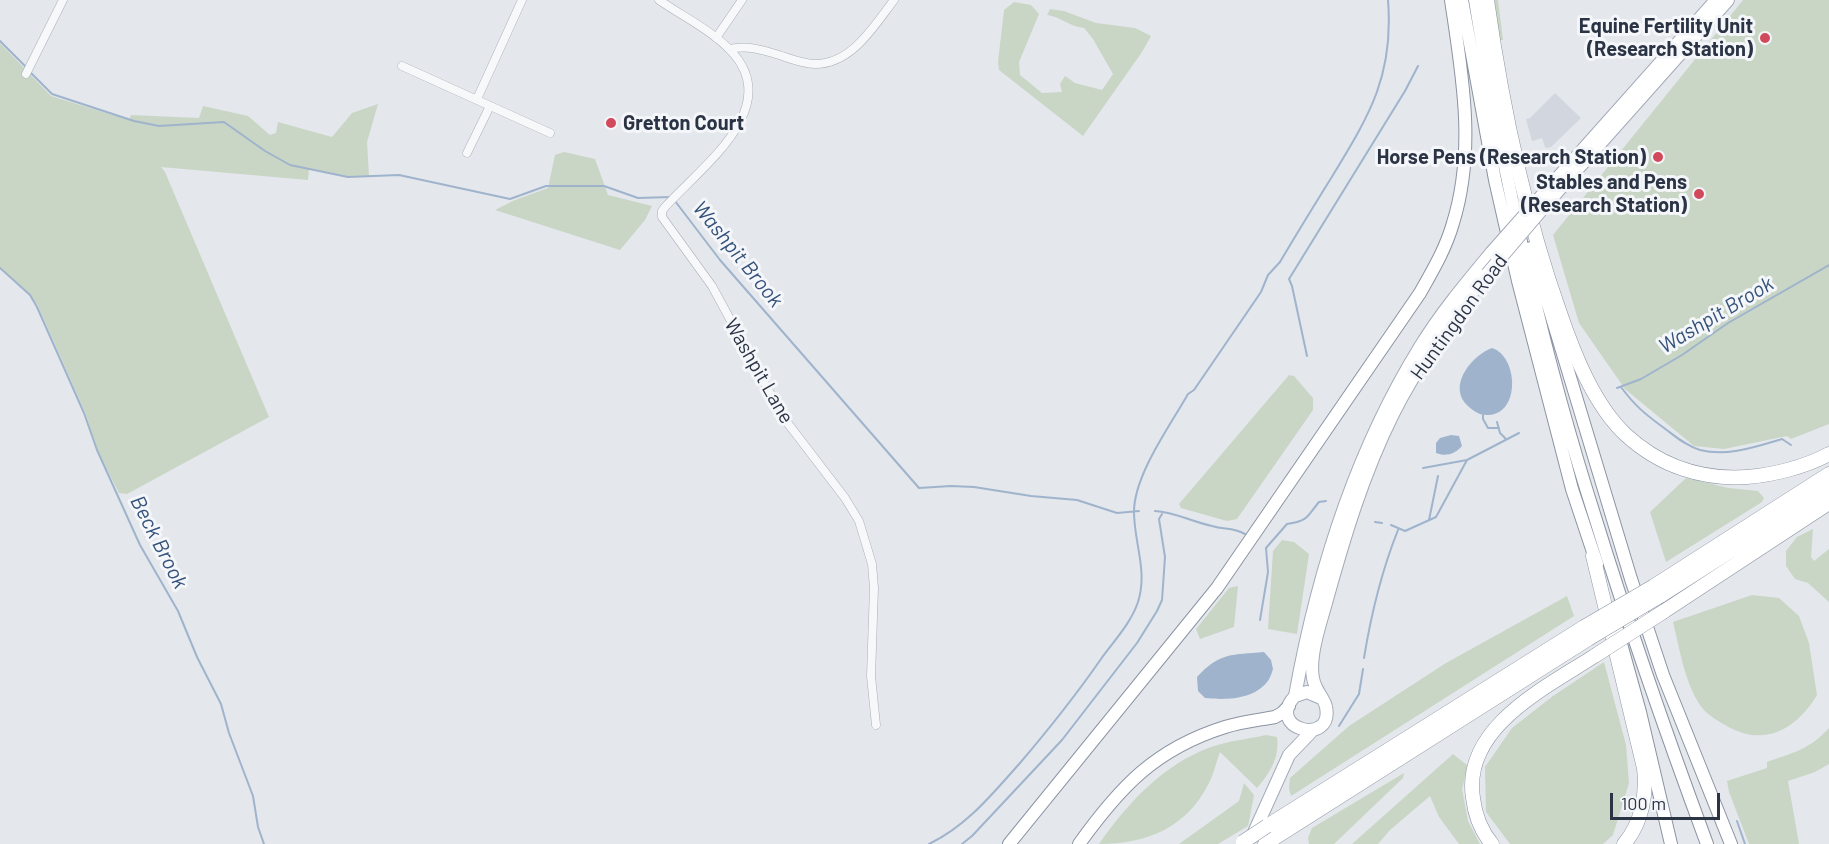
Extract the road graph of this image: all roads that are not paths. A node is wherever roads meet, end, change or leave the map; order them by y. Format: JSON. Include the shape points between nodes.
{"nodes":[{"id":1,"x":63,"y":0,"type":"edge"},
{"id":2,"x":522,"y":0,"type":"edge"},
{"id":3,"x":659,"y":0,"type":"edge"},
{"id":4,"x":742,"y":0,"type":"edge"},
{"id":5,"x":894,"y":0,"type":"edge"},
{"id":6,"x":1451,"y":0,"type":"edge"},
{"id":7,"x":1462,"y":0,"type":"edge"},
{"id":8,"x":1476,"y":0,"type":"edge"},
{"id":9,"x":1487,"y":0,"type":"edge"},
{"id":10,"x":1716,"y":0,"type":"edge"},
{"id":11,"x":1728,"y":0,"type":"edge"},
{"id":12,"x":1700,"y":26,"type":"junction"},
{"id":13,"x":716,"y":38,"type":"junction"},
{"id":14,"x":730,"y":49,"type":"junction"},
{"id":15,"x":402,"y":66,"type":"dead end"},
{"id":16,"x":28,"y":71,"type":"dead end"},
{"id":17,"x":477,"y":99,"type":"junction"},
{"id":18,"x":490,"y":106,"type":"junction"},
{"id":19,"x":550,"y":133,"type":"dead end"},
{"id":20,"x":468,"y":154,"type":"dead end"},
{"id":21,"x":1547,"y":196,"type":"junction"},
{"id":22,"x":1513,"y":203,"type":"junction"},
{"id":23,"x":1829,"y":454,"type":"edge"},
{"id":24,"x":1829,"y":474,"type":"edge"},
{"id":25,"x":1829,"y":488,"type":"edge"},
{"id":26,"x":1829,"y":503,"type":"edge"},
{"id":27,"x":1594,"y":516,"type":"junction"},
{"id":28,"x":1593,"y":556,"type":"junction"},
{"id":29,"x":1657,"y":591,"type":"junction"},
{"id":30,"x":1586,"y":633,"type":"junction"},
{"id":31,"x":1663,"y":675,"type":"junction"},
{"id":32,"x":1321,"y":698,"type":"junction"},
{"id":33,"x":1292,"y":701,"type":"junction"},
{"id":34,"x":876,"y":725,"type":"dead end"},
{"id":35,"x":1293,"y":725,"type":"junction"},
{"id":36,"x":1313,"y":730,"type":"junction"},
{"id":37,"x":1289,"y":755,"type":"junction"},
{"id":38,"x":1244,"y":843,"type":"edge"},
{"id":39,"x":1009,"y":844,"type":"edge"},
{"id":40,"x":1079,"y":844,"type":"edge"},
{"id":41,"x":1265,"y":844,"type":"edge"},
{"id":42,"x":1492,"y":844,"type":"edge"},
{"id":43,"x":1624,"y":844,"type":"edge"},
{"id":44,"x":1671,"y":844,"type":"edge"},
{"id":45,"x":1707,"y":844,"type":"edge"},
{"id":46,"x":1731,"y":844,"type":"edge"}],
"edges":[{"from":1,"to":16,"type":"street"},
{"from":2,"to":17,"type":"street"},
{"from":3,"to":13,"type":"street","name":"Washpit Lane"},
{"from":4,"to":13,"type":"street"},
{"from":5,"to":14,"type":"street","via":[[855,49],[837,60],[817,64],[742,46]]},
{"from":6,"to":39,"type":"main road","via":[[1465,103],[1466,160],[1453,224],[1437,262],[1420,293],[1217,588]]},
{"from":7,"to":28,"type":"main road","via":[[1518,281]]},
{"from":8,"to":22,"type":"main road"},
{"from":9,"to":23,"type":"highway","via":[[1506,110],[1544,269],[1571,344],[1604,408],[1625,435],[1646,451],[1695,474],[1722,479],[1754,476],[1782,471]]},
{"from":10,"to":12,"type":"main road","name":"Huntingdon Road"},
{"from":11,"to":12,"type":"main road","name":"Huntingdon Road"},
{"from":12,"to":21,"type":"main road","name":"Huntingdon Road"},
{"from":13,"to":14,"type":"street","name":"Washpit Lane"},
{"from":14,"to":34,"type":"street","name":"Washpit Lane","via":[[749,78],[744,114],[724,146],[662,211],[665,223],[712,286],[783,417],[859,520],[870,554],[874,588],[871,676]]},
{"from":15,"to":17,"type":"street"},
{"from":17,"to":18,"type":"street"},
{"from":18,"to":19,"type":"street"},
{"from":18,"to":20,"type":"street"},
{"from":21,"to":32,"type":"main road","name":"Huntingdon Road","bridge":true,"via":[[1448,324],[1416,373],[1375,452],[1345,539],[1316,644],[1312,668]]},
{"from":21,"to":33,"type":"main road","name":"Huntingdon Road","bridge":true,"via":[[1461,290],[1421,345],[1374,432],[1324,569]]},
{"from":22,"to":27,"type":"main road"},
{"from":22,"to":31,"type":"main road","via":[[1524,224],[1630,579]]},
{"from":24,"to":29,"type":"highway"},
{"from":25,"to":29,"type":"highway"},
{"from":26,"to":42,"type":"highway","bridge":true,"via":[[1504,718],[1487,739],[1475,764],[1472,791],[1477,819]]},
{"from":27,"to":31,"type":"main road","via":[[1607,538],[1654,661]]},
{"from":27,"to":45,"type":"main road"},
{"from":28,"to":43,"type":"highway","via":[[1644,768],[1643,802]]},
{"from":28,"to":44,"type":"main road","via":[[1626,656]]},
{"from":29,"to":30,"type":"highway","bridge":true},
{"from":30,"to":38,"type":"highway","bridge":true},
{"from":30,"to":41,"type":"highway"},
{"from":31,"to":46,"type":"main road"},
{"from":32,"to":33,"type":"main road","via":[[1307,692]]},
{"from":32,"to":36,"type":"main road","via":[[1326,717]]},
{"from":33,"to":35,"type":"main road","via":[[1288,716]]},
{"from":33,"to":40,"type":"main road","via":[[1275,717],[1226,726],[1192,739],[1148,766],[1107,805]]},
{"from":35,"to":36,"type":"main road"},
{"from":35,"to":37,"type":"main road"},
{"from":36,"to":37,"type":"main road"},
{"from":37,"to":38,"type":"main road"}]}
